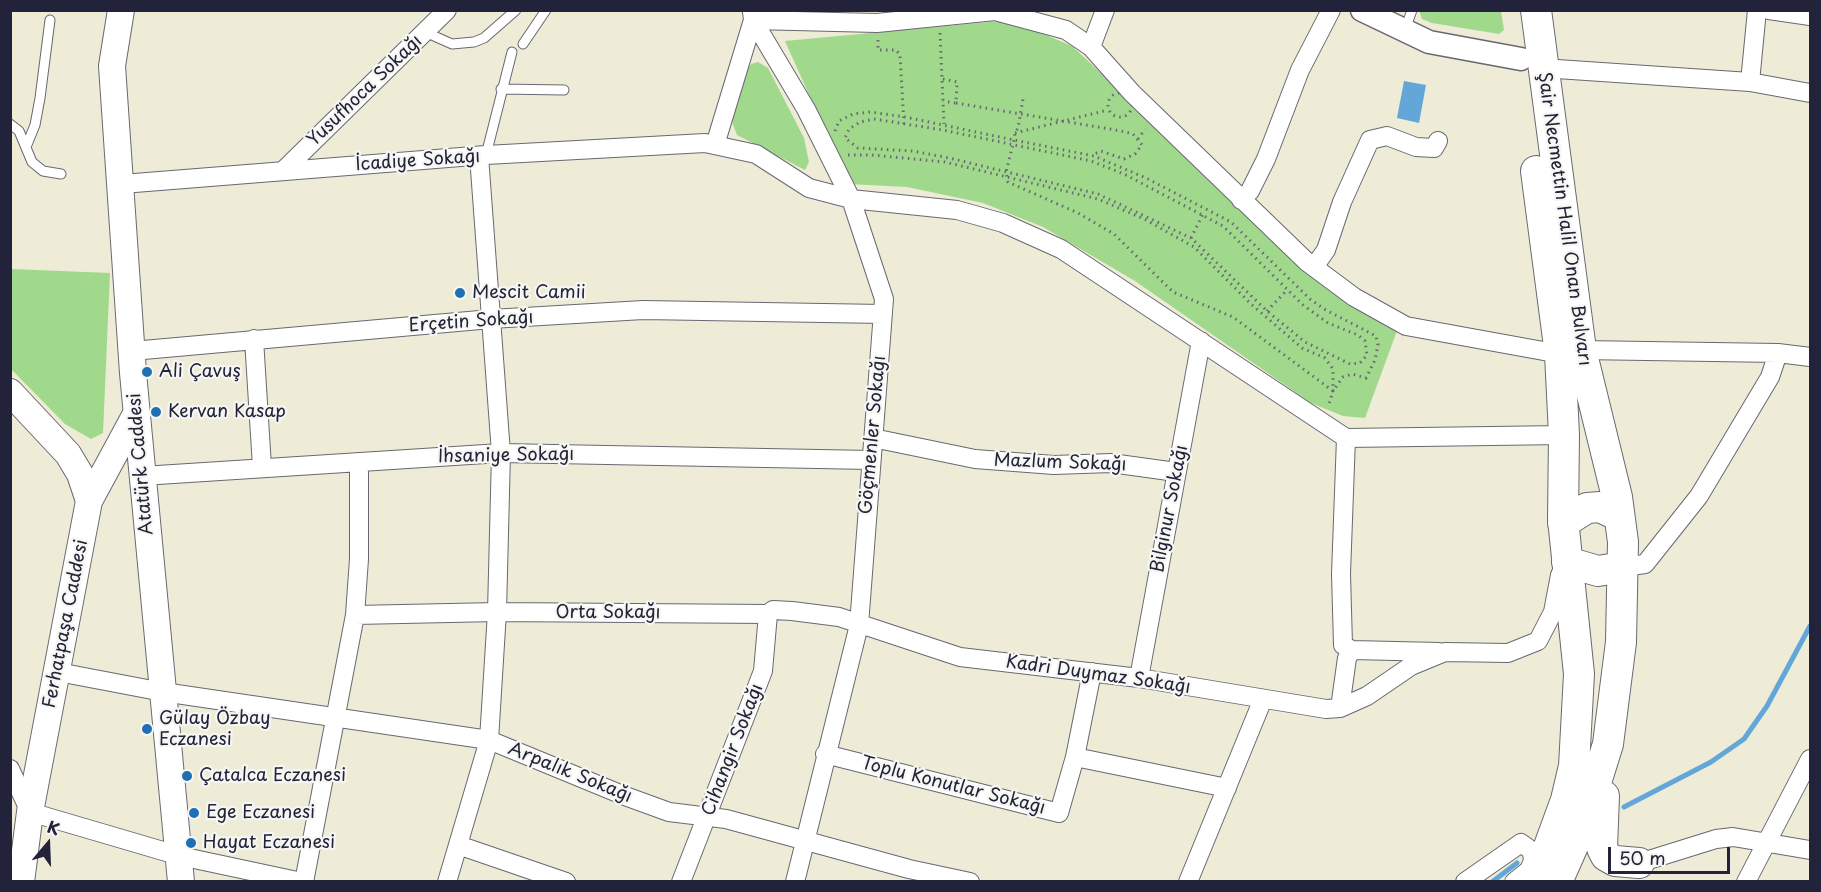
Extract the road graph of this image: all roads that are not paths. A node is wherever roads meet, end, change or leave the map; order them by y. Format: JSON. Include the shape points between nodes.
{"nodes":[{"id":1,"x":121,"y":10,"type":"edge"},
{"id":2,"x":447,"y":10,"type":"edge"},
{"id":3,"x":516,"y":10,"type":"edge"},
{"id":4,"x":546,"y":10,"type":"edge"},
{"id":5,"x":1105,"y":10,"type":"edge"},
{"id":6,"x":1331,"y":10,"type":"edge"},
{"id":7,"x":1362,"y":10,"type":"edge"},
{"id":8,"x":1516,"y":10,"type":"edge"},
{"id":9,"x":1536,"y":10,"type":"edge"},
{"id":10,"x":1757,"y":10,"type":"edge"},
{"id":11,"x":1769,"y":10,"type":"edge"},
{"id":12,"x":749,"y":13,"type":"edge"},
{"id":13,"x":1810,"y":16,"type":"edge"},
{"id":14,"x":50,"y":20,"type":"dead end"},
{"id":15,"x":1408,"y":20,"type":"edge"},
{"id":16,"x":425,"y":32,"type":"junction"},
{"id":17,"x":523,"y":44,"type":"dead end"},
{"id":18,"x":1091,"y":47,"type":"junction"},
{"id":19,"x":512,"y":52,"type":"dead end"},
{"id":20,"x":1531,"y":64,"type":"junction"},
{"id":21,"x":1750,"y":82,"type":"junction"},
{"id":22,"x":501,"y":89,"type":"junction"},
{"id":23,"x":564,"y":90,"type":"dead end"},
{"id":24,"x":1810,"y":93,"type":"edge"},
{"id":25,"x":10,"y":124,"type":"edge"},
{"id":26,"x":1438,"y":141,"type":"dead end"},
{"id":27,"x":715,"y":145,"type":"junction"},
{"id":28,"x":26,"y":147,"type":"junction"},
{"id":29,"x":483,"y":156,"type":"junction"},
{"id":30,"x":283,"y":171,"type":"junction"},
{"id":31,"x":62,"y":174,"type":"dead end"},
{"id":32,"x":122,"y":184,"type":"junction"},
{"id":33,"x":850,"y":199,"type":"junction"},
{"id":34,"x":1241,"y":200,"type":"junction"},
{"id":35,"x":1314,"y":267,"type":"junction"},
{"id":36,"x":883,"y":314,"type":"junction"},
{"id":37,"x":491,"y":319,"type":"junction"},
{"id":38,"x":254,"y":339,"type":"junction"},
{"id":39,"x":1201,"y":341,"type":"junction"},
{"id":40,"x":132,"y":351,"type":"junction"},
{"id":41,"x":1570,"y":352,"type":"junction"},
{"id":42,"x":1778,"y":353,"type":"junction"},
{"id":43,"x":1810,"y":357,"type":"edge"},
{"id":44,"x":10,"y":392,"type":"edge"},
{"id":45,"x":136,"y":414,"type":"junction"},
{"id":46,"x":1564,"y":435,"type":"junction"},
{"id":47,"x":873,"y":438,"type":"junction"},
{"id":48,"x":1346,"y":438,"type":"junction"},
{"id":49,"x":501,"y":453,"type":"junction"},
{"id":50,"x":871,"y":460,"type":"junction"},
{"id":51,"x":359,"y":462,"type":"junction"},
{"id":52,"x":262,"y":467,"type":"junction"},
{"id":53,"x":1176,"y":472,"type":"junction"},
{"id":54,"x":142,"y":476,"type":"junction"},
{"id":55,"x":89,"y":501,"type":"junction"},
{"id":56,"x":1619,"y":516,"type":"junction"},
{"id":57,"x":1565,"y":545,"type":"junction"},
{"id":58,"x":1623,"y":567,"type":"junction"},
{"id":59,"x":497,"y":612,"type":"junction"},
{"id":60,"x":768,"y":614,"type":"junction"},
{"id":61,"x":355,"y":615,"type":"junction"},
{"id":62,"x":859,"y":625,"type":"junction"},
{"id":63,"x":1352,"y":650,"type":"junction"},
{"id":64,"x":1445,"y":652,"type":"junction"},
{"id":65,"x":58,"y":672,"type":"junction"},
{"id":66,"x":1092,"y":672,"type":"junction"},
{"id":67,"x":1139,"y":678,"type":"junction"},
{"id":68,"x":163,"y":692,"type":"junction"},
{"id":69,"x":1263,"y":699,"type":"junction"},
{"id":70,"x":1340,"y":708,"type":"junction"},
{"id":71,"x":336,"y":717,"type":"junction"},
{"id":72,"x":489,"y":740,"type":"junction"},
{"id":73,"x":1608,"y":744,"type":"junction"},
{"id":74,"x":825,"y":754,"type":"junction"},
{"id":75,"x":1075,"y":758,"type":"junction"},
{"id":76,"x":1810,"y":759,"type":"edge"},
{"id":77,"x":10,"y":769,"type":"edge"},
{"id":78,"x":1227,"y":788,"type":"junction"},
{"id":79,"x":30,"y":812,"type":"junction"},
{"id":80,"x":708,"y":817,"type":"junction"},
{"id":81,"x":1767,"y":841,"type":"junction"},
{"id":82,"x":804,"y":842,"type":"junction"},
{"id":83,"x":458,"y":846,"type":"junction"},
{"id":84,"x":1810,"y":850,"type":"edge"},
{"id":85,"x":180,"y":856,"type":"junction"},
{"id":86,"x":1639,"y":863,"type":"junction"},
{"id":87,"x":21,"y":882,"type":"edge"},
{"id":88,"x":181,"y":882,"type":"edge"},
{"id":89,"x":303,"y":882,"type":"edge"},
{"id":90,"x":447,"y":882,"type":"edge"},
{"id":91,"x":566,"y":882,"type":"edge"},
{"id":92,"x":681,"y":882,"type":"edge"},
{"id":93,"x":795,"y":882,"type":"edge"},
{"id":94,"x":970,"y":882,"type":"edge"},
{"id":95,"x":1188,"y":882,"type":"edge"},
{"id":96,"x":1465,"y":882,"type":"edge"},
{"id":97,"x":1514,"y":882,"type":"edge"},
{"id":98,"x":1536,"y":882,"type":"edge"},
{"id":99,"x":1557,"y":882,"type":"edge"},
{"id":100,"x":1604,"y":882,"type":"edge"},
{"id":101,"x":1746,"y":882,"type":"edge"}],
"edges":[{"from":1,"to":32,"type":"main road","name":"Atatürk Caddesi","via":[[112,66]]},
{"from":2,"to":16,"type":"street","name":"Yusufhoca Sokağı"},
{"from":3,"to":16,"type":"lane","via":[[474,42],[452,44]]},
{"from":4,"to":17,"type":"lane"},
{"from":5,"to":18,"type":"street"},
{"from":6,"to":34,"type":"street","via":[[1300,70],[1266,159],[1250,192]]},
{"from":7,"to":15,"type":"street"},
{"from":8,"to":20,"type":"main road","name":"Şair Necmettin Halil Onan Bulvarı"},
{"from":9,"to":20,"type":"main road","name":"Şair Necmettin Halil Onan Bulvarı"},
{"from":10,"to":21,"type":"street"},
{"from":11,"to":13,"type":"street"},
{"from":12,"to":18,"type":"street","via":[[877,23],[995,11],[1066,30]]},
{"from":12,"to":27,"type":"street"},
{"from":12,"to":33,"type":"street","name":"Göçmenler Sokağı","via":[[806,109]]},
{"from":14,"to":28,"type":"lane","via":[[40,98]]},
{"from":15,"to":20,"type":"street","via":[[1429,42]]},
{"from":16,"to":30,"type":"street","name":"Yusufhoca Sokağı"},
{"from":18,"to":34,"type":"street"},
{"from":19,"to":22,"type":"lane"},
{"from":20,"to":21,"type":"street"},
{"from":20,"to":41,"type":"main road","name":"Şair Necmettin Halil Onan Bulvarı"},
{"from":21,"to":24,"type":"street"},
{"from":22,"to":23,"type":"lane"},
{"from":22,"to":29,"type":"lane"},
{"from":25,"to":28,"type":"lane","via":[[19,131]]},
{"from":26,"to":35,"type":"street","via":[[1434,148],[1416,147],[1387,136],[1370,140],[1326,250]]},
{"from":27,"to":29,"type":"street","name":"İcadiye Sokağı"},
{"from":27,"to":33,"type":"street","name":"İcadiye Sokağı","via":[[756,154],[809,189]]},
{"from":28,"to":31,"type":"lane","via":[[37,167]]},
{"from":29,"to":30,"type":"street","name":"İcadiye Sokağı"},
{"from":29,"to":37,"type":"street"},
{"from":30,"to":32,"type":"street","name":"İcadiye Sokağı"},
{"from":32,"to":40,"type":"main road","name":"Atatürk Caddesi"},
{"from":33,"to":36,"type":"street","name":"Göçmenler Sokağı","via":[[884,299]]},
{"from":33,"to":39,"type":"street","name":"İcadiye Sokağı","via":[[957,210],[1003,223],[1061,249]]},
{"from":34,"to":35,"type":"street"},
{"from":35,"to":41,"type":"street","via":[[1354,297],[1406,326]]},
{"from":36,"to":37,"type":"street","name":"Erçetin Sokağı","via":[[643,310]]},
{"from":36,"to":47,"type":"street","name":"Göçmenler Sokağı"},
{"from":37,"to":38,"type":"street","name":"Erçetin Sokağı"},
{"from":37,"to":49,"type":"street"},
{"from":38,"to":40,"type":"street","name":"Erçetin Sokağı"},
{"from":38,"to":52,"type":"street"},
{"from":39,"to":48,"type":"street","name":"İcadiye Sokağı"},
{"from":39,"to":53,"type":"street","name":"Bilginur Sokağı"},
{"from":40,"to":45,"type":"main road","name":"Atatürk Caddesi"},
{"from":41,"to":42,"type":"street"},
{"from":41,"to":46,"type":"main road","name":"Şair Necmettin Halil Onan Bulvarı"},
{"from":41,"to":56,"type":"main road","name":"Şair Necmettin Halil Onan Bulvarı"},
{"from":42,"to":43,"type":"street"},
{"from":42,"to":58,"type":"street","via":[[1770,376],[1699,496],[1645,564]]},
{"from":44,"to":55,"type":"main road","name":"Ferhatpaşa Caddesi","via":[[68,454]]},
{"from":45,"to":54,"type":"main road","name":"Atatürk Caddesi"},
{"from":45,"to":55,"type":"main road"},
{"from":46,"to":48,"type":"street"},
{"from":46,"to":57,"type":"main road","name":"Şair Necmettin Halil Onan Bulvarı"},
{"from":47,"to":50,"type":"street","name":"Göçmenler Sokağı"},
{"from":47,"to":53,"type":"street","name":"Mazlum Sokağı","via":[[975,459],[1054,465],[1111,463]]},
{"from":48,"to":63,"type":"street","via":[[1341,573],[1343,645]]},
{"from":49,"to":50,"type":"street","name":"İhsaniye Sokağı"},
{"from":49,"to":51,"type":"street","name":"İhsaniye Sokağı"},
{"from":49,"to":59,"type":"street"},
{"from":50,"to":62,"type":"street","name":"Göçmenler Sokağı"},
{"from":51,"to":52,"type":"street","name":"İhsaniye Sokağı"},
{"from":51,"to":61,"type":"street"},
{"from":52,"to":54,"type":"street","name":"İhsaniye Sokağı"},
{"from":53,"to":67,"type":"street","name":"Bilginur Sokağı"},
{"from":54,"to":68,"type":"main road","name":"Atatürk Caddesi"},
{"from":55,"to":65,"type":"main road","name":"Ferhatpaşa Caddesi"},
{"from":56,"to":57,"type":"main road","via":[[1600,507],[1587,508]]},
{"from":56,"to":58,"type":"main road","name":"Şair Necmettin Halil Onan Bulvarı"},
{"from":57,"to":58,"type":"main road","via":[[1598,572]]},
{"from":57,"to":64,"type":"street","name":"Kadri Duymaz Sokağı","via":[[1553,612],[1538,641],[1508,653]]},
{"from":57,"to":98,"type":"main road","name":"Şair Necmettin Halil Onan Bulvarı","via":[[1580,674],[1577,737],[1566,800]]},
{"from":58,"to":73,"type":"main road","name":"Şair Necmettin Halil Onan Bulvarı","via":[[1621,642]]},
{"from":59,"to":60,"type":"street","name":"Orta Sokağı"},
{"from":59,"to":61,"type":"street","name":"Orta Sokağı"},
{"from":59,"to":72,"type":"street"},
{"from":60,"to":62,"type":"street","name":"Orta Sokağı","via":[[773,610],[839,617]]},
{"from":60,"to":80,"type":"street","name":"Cihangir Sokağı","via":[[763,671]]},
{"from":61,"to":71,"type":"street"},
{"from":62,"to":66,"type":"street","name":"Kadri Duymaz Sokağı","via":[[960,657]]},
{"from":62,"to":74,"type":"street","name":"Göçmenler Sokağı"},
{"from":63,"to":64,"type":"street","name":"Kadri Duymaz Sokağı"},
{"from":63,"to":70,"type":"street","via":[[1347,658]]},
{"from":64,"to":70,"type":"street","name":"Kadri Duymaz Sokağı","via":[[1411,666],[1367,696]]},
{"from":65,"to":68,"type":"street","name":"Arpalık Sokağı"},
{"from":65,"to":79,"type":"main road","name":"Ferhatpaşa Caddesi"},
{"from":66,"to":67,"type":"street","name":"Kadri Duymaz Sokağı"},
{"from":66,"to":75,"type":"street","name":"Toplu Konutlar Sokağı"},
{"from":67,"to":69,"type":"street","name":"Kadri Duymaz Sokağı"},
{"from":68,"to":71,"type":"street","name":"Arpalık Sokağı"},
{"from":68,"to":85,"type":"main road","name":"Atatürk Caddesi"},
{"from":69,"to":70,"type":"street","name":"Kadri Duymaz Sokağı"},
{"from":69,"to":78,"type":"street"},
{"from":71,"to":72,"type":"street","name":"Arpalık Sokağı"},
{"from":71,"to":89,"type":"street"},
{"from":72,"to":80,"type":"street","name":"Arpalık Sokağı","via":[[645,804]]},
{"from":72,"to":83,"type":"street"},
{"from":73,"to":86,"type":"main road","via":[[1602,848],[1615,861]]},
{"from":73,"to":99,"type":"main road","name":"Şair Necmettin Halil Onan Bulvarı","via":[[1584,821]]},
{"from":74,"to":75,"type":"street","name":"Toplu Konutlar Sokağı","via":[[1059,813]]},
{"from":74,"to":82,"type":"street","name":"Göçmenler Sokağı"},
{"from":75,"to":78,"type":"street"},
{"from":76,"to":81,"type":"street"},
{"from":77,"to":79,"type":"street"},
{"from":78,"to":95,"type":"street"},
{"from":79,"to":85,"type":"street"},
{"from":79,"to":87,"type":"main road","name":"Ferhatpaşa Caddesi"},
{"from":80,"to":82,"type":"street","name":"Arpalık Sokağı"},
{"from":80,"to":92,"type":"street","name":"Cihangir Sokağı"},
{"from":81,"to":84,"type":"street"},
{"from":81,"to":86,"type":"street","via":[[1716,839]]},
{"from":81,"to":101,"type":"street"},
{"from":82,"to":93,"type":"street","name":"Göçmenler Sokağı"},
{"from":82,"to":94,"type":"street","name":"Arpalık Sokağı"},
{"from":83,"to":90,"type":"street"},
{"from":83,"to":91,"type":"street"},
{"from":85,"to":88,"type":"main road","name":"Atatürk Caddesi"},
{"from":85,"to":89,"type":"street"},
{"from":86,"to":100,"type":"main road"},
{"from":96,"to":97,"type":"street","via":[[1521,843],[1532,851],[1533,861],[1529,870]]}]}
